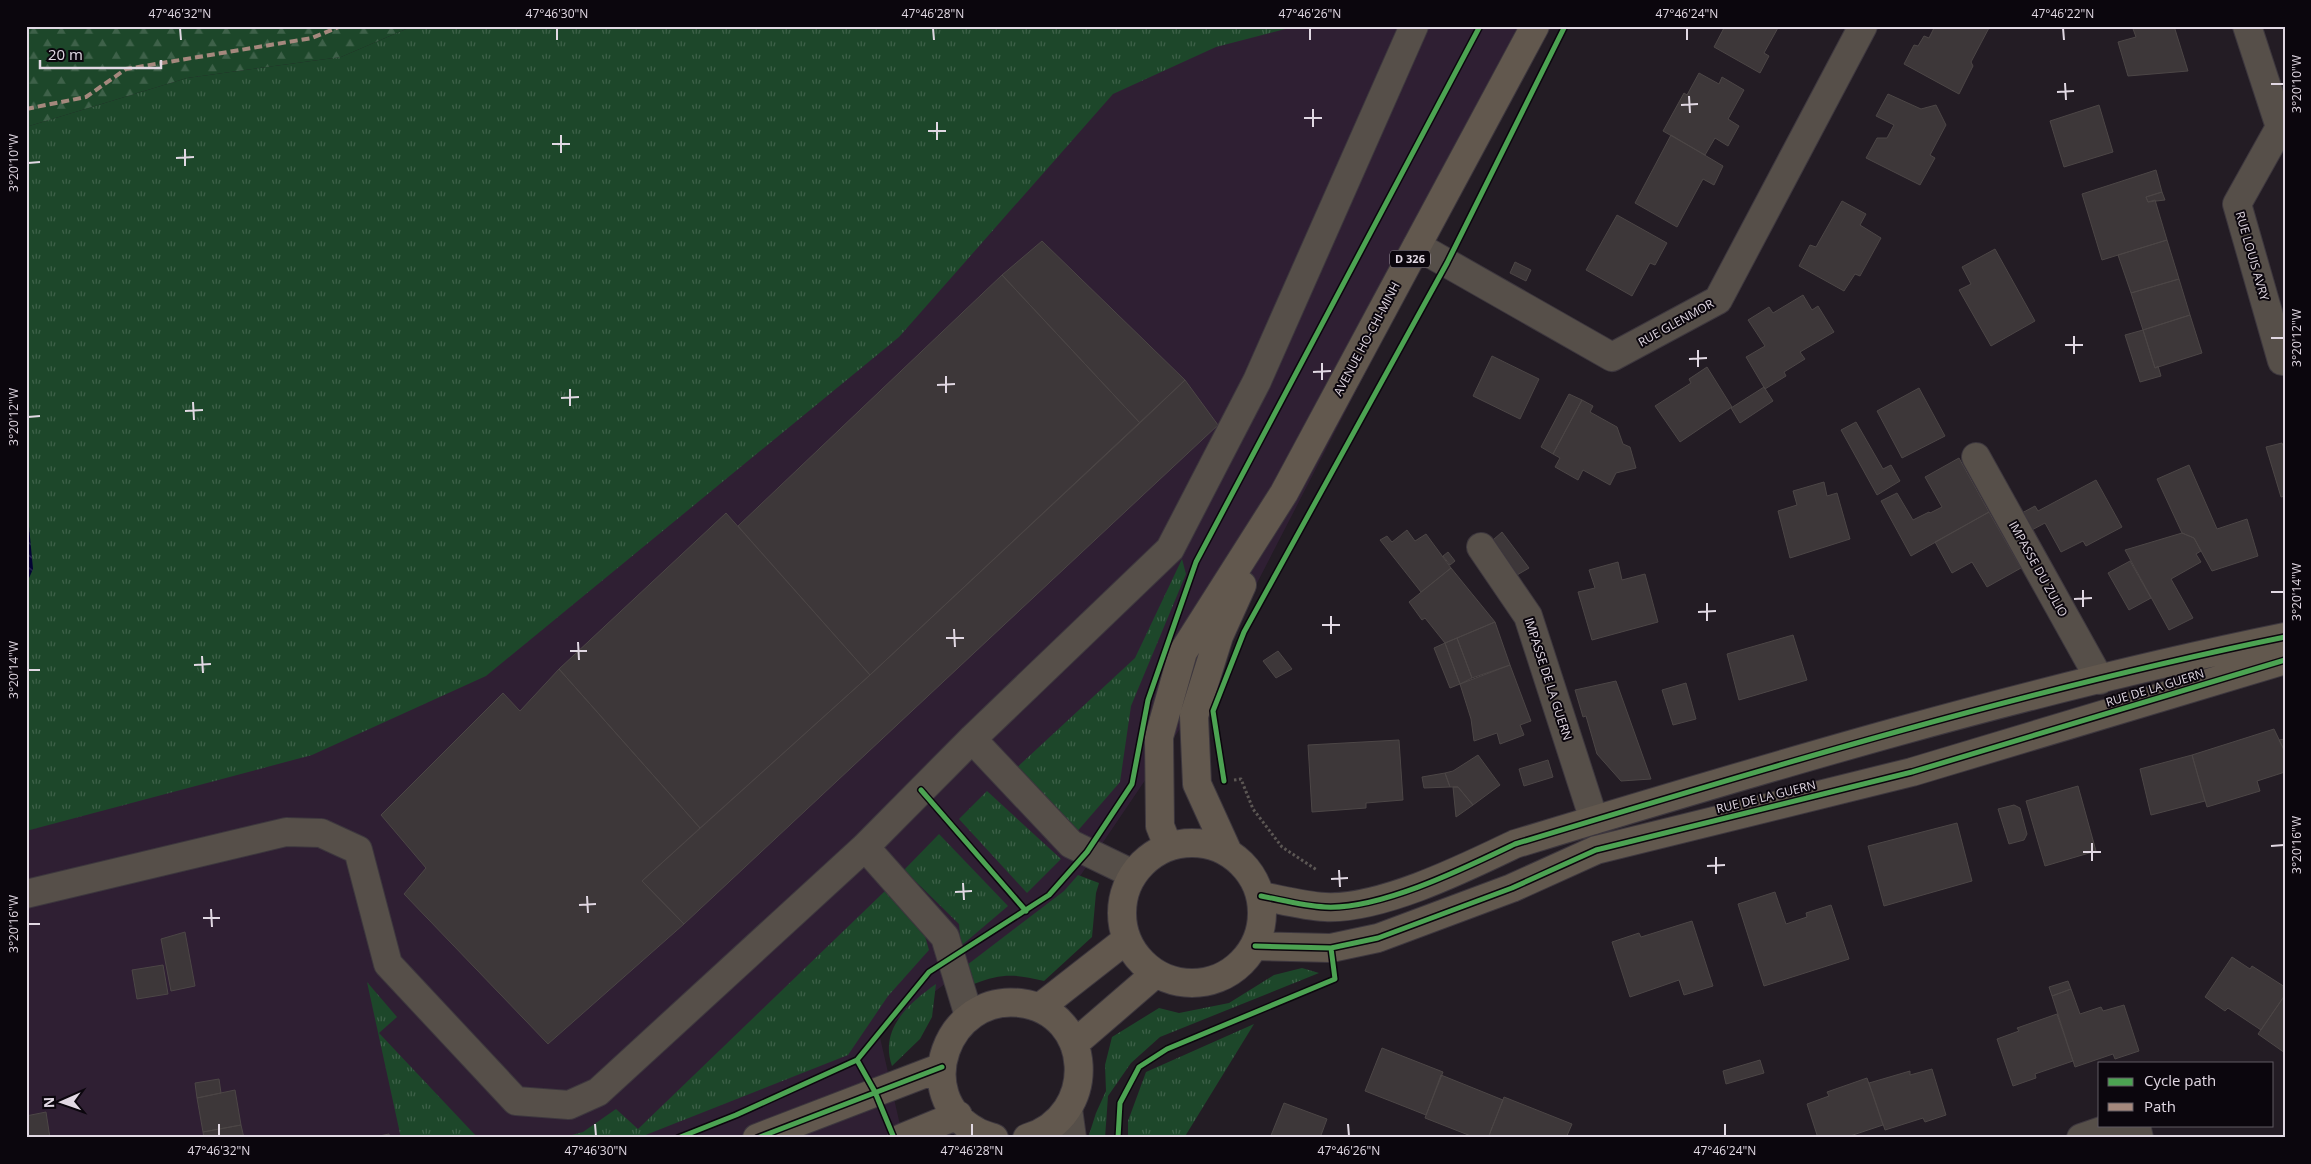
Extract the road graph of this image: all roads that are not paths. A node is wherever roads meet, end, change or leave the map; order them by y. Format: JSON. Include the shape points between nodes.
{"nodes":[{"id":1,"x":1414,"y":26,"type":"edge"},
{"id":2,"x":1535,"y":26,"type":"edge"},
{"id":3,"x":1863,"y":26,"type":"edge"},
{"id":4,"x":2247,"y":26,"type":"edge"},
{"id":5,"x":2282,"y":126,"type":"edge"},
{"id":6,"x":1417,"y":246,"type":"junction"},
{"id":7,"x":2285,"y":361,"type":"edge"},
{"id":8,"x":1976,"y":457,"type":"dead end"},
{"id":9,"x":1284,"y":493,"type":"junction"},
{"id":10,"x":1481,"y":547,"type":"dead end"},
{"id":11,"x":2285,"y":637,"type":"edge"},
{"id":12,"x":2285,"y":660,"type":"edge"},
{"id":13,"x":2100,"y":680,"type":"junction"},
{"id":14,"x":972,"y":739,"type":"junction"},
{"id":15,"x":1594,"y":820,"type":"junction"},
{"id":16,"x":1168,"y":846,"type":"junction"},
{"id":17,"x":866,"y":847,"type":"junction"},
{"id":18,"x":1227,"y":850,"type":"junction"},
{"id":19,"x":1133,"y":874,"type":"junction"},
{"id":20,"x":26,"y":894,"type":"edge"},
{"id":21,"x":1261,"y":896,"type":"junction"},
{"id":22,"x":1126,"y":940,"type":"junction"},
{"id":23,"x":1255,"y":946,"type":"junction"},
{"id":24,"x":1154,"y":974,"type":"junction"},
{"id":25,"x":1038,"y":1008,"type":"junction"},
{"id":26,"x":969,"y":1016,"type":"junction"},
{"id":27,"x":1074,"y":1044,"type":"junction"},
{"id":28,"x":942,"y":1067,"type":"junction"},
{"id":29,"x":1068,"y":1109,"type":"junction"},
{"id":30,"x":958,"y":1115,"type":"junction"},
{"id":31,"x":2116,"y":1126,"type":"edge"},
{"id":32,"x":757,"y":1138,"type":"edge"},
{"id":33,"x":902,"y":1138,"type":"edge"},
{"id":34,"x":994,"y":1138,"type":"edge"},
{"id":35,"x":1027,"y":1138,"type":"edge"},
{"id":36,"x":1072,"y":1138,"type":"edge"},
{"id":37,"x":2081,"y":1138,"type":"edge"}],
"edges":[{"from":1,"to":14,"type":"street","via":[[1257,381],[1170,549]]},
{"from":2,"to":6,"type":"main road","name":"AVENUE HO-CHI-MINH","number":"D 326"},
{"from":3,"to":6,"type":"street","name":"RUE GLENMOR","via":[[1718,300],[1612,357]]},
{"from":4,"to":5,"type":"street","name":"RUE LOUIS AVRY"},
{"from":5,"to":7,"type":"street","name":"RUE LOUIS AVRY","via":[[2237,204],[2282,361]]},
{"from":6,"to":9,"type":"main road","name":"AVENUE HO-CHI-MINH","number":"D 326"},
{"from":8,"to":13,"type":"street","name":"IMPASSE DU ZULIO"},
{"from":9,"to":16,"type":"main road","name":"AVENUE HO-CHI-MINH","number":"D 326","via":[[1183,652],[1159,737],[1160,826]]},
{"from":9,"to":18,"type":"main road","name":"AVENUE HO-CHI-MINH","number":"D 326","via":[[1219,636],[1194,716],[1197,784]]},
{"from":10,"to":15,"type":"street","name":"IMPASSE DE LA GUERN","via":[[1528,616]]},
{"from":11,"to":13,"type":"main road","name":"RUE DE LA GUERN"},
{"from":12,"to":23,"type":"main road","name":"RUE DE LA GUERN","via":[[1912,772],[1596,850],[1512,888],[1378,938],[1330,948]]},
{"from":13,"to":15,"type":"main road","name":"RUE DE LA GUERN","via":[[1919,725]]},
{"from":14,"to":17,"type":"street"},
{"from":14,"to":19,"type":"street","via":[[1071,844]]},
{"from":15,"to":21,"type":"main road","name":"RUE DE LA GUERN","via":[[1515,844],[1460,871],[1372,902],[1325,907]]},
{"from":16,"to":18,"type":"main road","via":[[1190,842]]},
{"from":16,"to":19,"type":"main road","via":[[1148,857]]},
{"from":17,"to":20,"type":"street","via":[[598,1092],[569,1105],[516,1100],[388,964],[358,850],[321,833],[286,832]]},
{"from":17,"to":26,"type":"street","via":[[944,937]]},
{"from":18,"to":21,"type":"main road","via":[[1246,866]]},
{"from":19,"to":22,"type":"main road","via":[[1123,895],[1121,917]]},
{"from":21,"to":23,"type":"main road","via":[[1262,922]]},
{"from":22,"to":24,"type":"main road","via":[[1138,959]]},
{"from":22,"to":25,"type":"main road"},
{"from":23,"to":24,"type":"main road","via":[[1240,965],[1221,978],[1199,984],[1176,982]]},
{"from":24,"to":27,"type":"main road"},
{"from":25,"to":26,"type":"main road","via":[[1004,1003],[986,1006]]},
{"from":25,"to":27,"type":"main road","via":[[1065,1029]]},
{"from":26,"to":28,"type":"main road","via":[[955,1030],[946,1048]]},
{"from":27,"to":29,"type":"main road","via":[[1079,1065],[1078,1088]]},
{"from":28,"to":30,"type":"main road","via":[[946,1092]]},
{"from":28,"to":32,"type":"main road"},
{"from":29,"to":35,"type":"main road","via":[[1056,1123]]},
{"from":29,"to":36,"type":"street"},
{"from":30,"to":33,"type":"main road"},
{"from":30,"to":34,"type":"main road","via":[[975,1131]]},
{"from":31,"to":37,"type":"street"}]}
